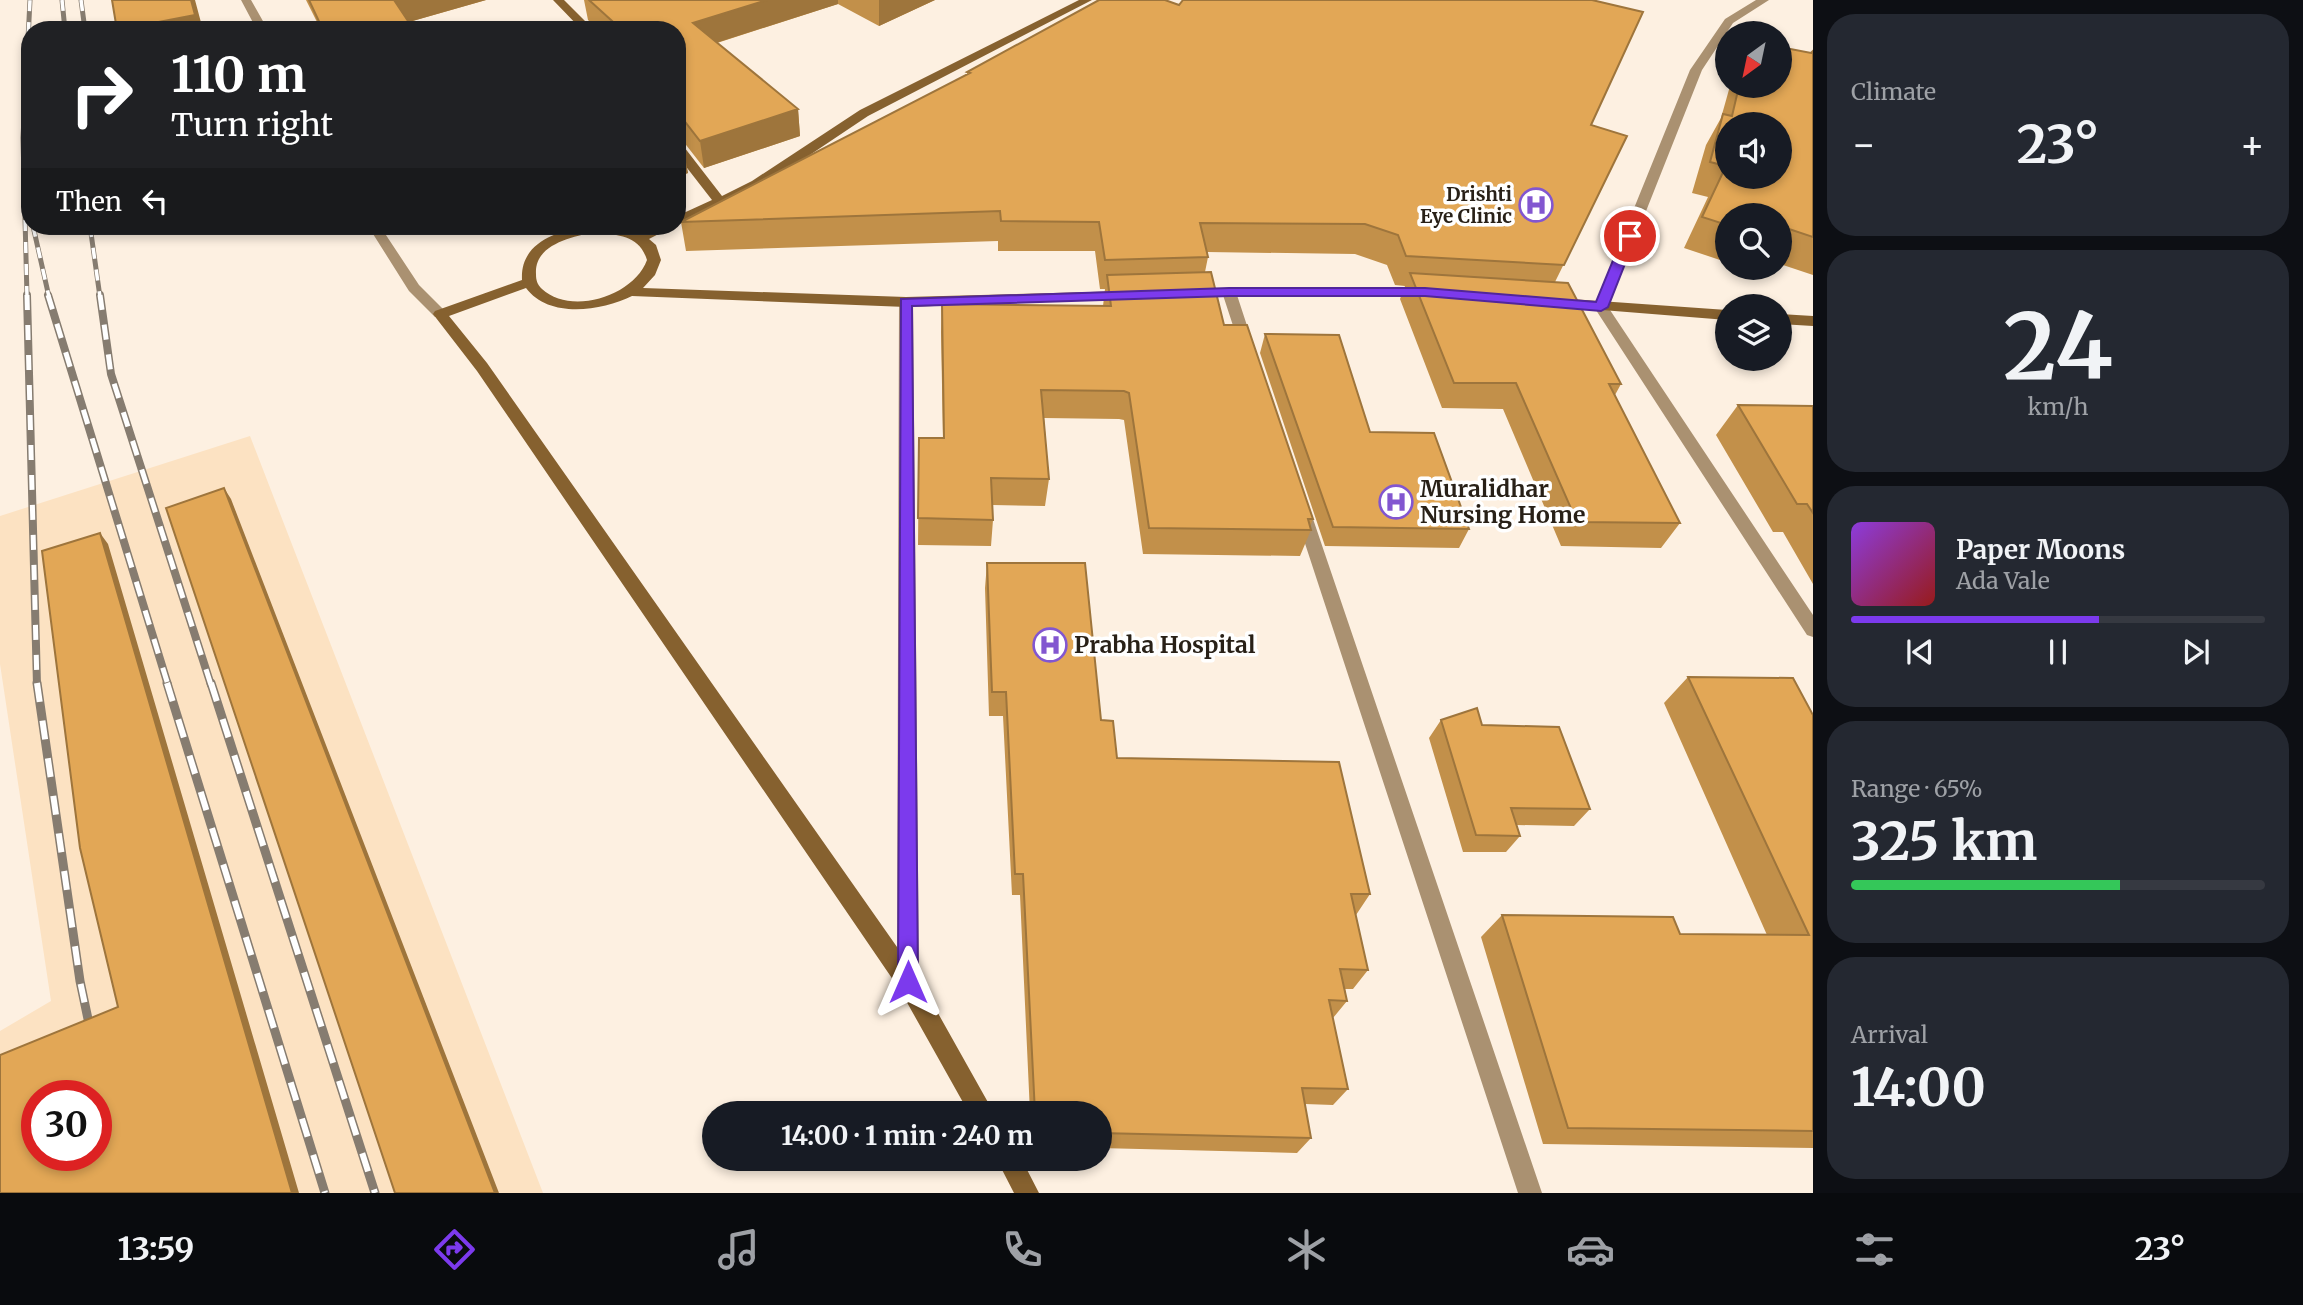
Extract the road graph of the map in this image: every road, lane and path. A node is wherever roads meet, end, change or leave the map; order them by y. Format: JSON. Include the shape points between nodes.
{"nodes":[{"id":1,"x":246,"y":0,"type":"edge"},
{"id":2,"x":558,"y":0,"type":"edge"},
{"id":3,"x":1087,"y":0,"type":"edge"},
{"id":4,"x":1764,"y":0,"type":"edge"},
{"id":5,"x":257,"y":21,"type":"edge"},
{"id":6,"x":580,"y":21,"type":"edge"},
{"id":7,"x":686,"y":158,"type":"edge"},
{"id":8,"x":719,"y":201,"type":"junction"},
{"id":9,"x":686,"y":217,"type":"edge"},
{"id":10,"x":380,"y":235,"type":"edge"},
{"id":11,"x":567,"y":235,"type":"edge"},
{"id":12,"x":633,"y":235,"type":"edge"},
{"id":13,"x":648,"y":235,"type":"edge"},
{"id":14,"x":641,"y":238,"type":"junction"},
{"id":15,"x":529,"y":282,"type":"junction"},
{"id":16,"x":634,"y":292,"type":"junction"},
{"id":17,"x":1229,"y":292,"type":"junction"},
{"id":18,"x":1175,"y":293,"type":"edge"},
{"id":19,"x":1439,"y":293,"type":"edge"},
{"id":20,"x":1148,"y":294,"type":"edge"},
{"id":21,"x":906,"y":302,"type":"junction"},
{"id":22,"x":1547,"y":302,"type":"edge"},
{"id":23,"x":1601,"y":307,"type":"junction"},
{"id":24,"x":440,"y":314,"type":"junction"},
{"id":25,"x":1715,"y":314,"type":"edge"},
{"id":26,"x":1792,"y":320,"type":"edge"},
{"id":27,"x":1813,"y":321,"type":"edge"},
{"id":28,"x":1255,"y":371,"type":"edge"},
{"id":29,"x":1295,"y":491,"type":"edge"},
{"id":30,"x":1813,"y":630,"type":"edge"},
{"id":31,"x":908,"y":982,"type":"junction"},
{"id":32,"x":975,"y":1101,"type":"edge"},
{"id":33,"x":1014,"y":1171,"type":"edge"},
{"id":34,"x":1027,"y":1193,"type":"edge"},
{"id":35,"x":1530,"y":1193,"type":"edge"}],
"edges":[{"from":1,"to":5,"type":"street"},
{"from":2,"to":6,"type":"street"},
{"from":3,"to":8,"type":"street","via":[[864,113],[757,184]]},
{"from":4,"to":23,"type":"street","via":[[1729,21],[1696,70]]},
{"from":7,"to":8,"type":"street"},
{"from":8,"to":9,"type":"street"},
{"from":10,"to":24,"type":"street","via":[[414,288]]},
{"from":11,"to":15,"type":"street","via":[[543,246],[532,257]]},
{"from":12,"to":14,"type":"street"},
{"from":13,"to":14,"type":"street"},
{"from":14,"to":16,"type":"street","via":[[654,254],[654,268]]},
{"from":15,"to":16,"type":"street","via":[[545,297],[571,305],[593,305]]},
{"from":15,"to":24,"type":"street"},
{"from":16,"to":21,"type":"street"},
{"from":17,"to":18,"type":"street"},
{"from":17,"to":19,"type":"street"},
{"from":17,"to":28,"type":"street"},
{"from":20,"to":21,"type":"street"},
{"from":21,"to":31,"type":"street"},
{"from":22,"to":23,"type":"street"},
{"from":23,"to":25,"type":"street"},
{"from":23,"to":30,"type":"street"},
{"from":24,"to":31,"type":"street","via":[[482,367]]},
{"from":26,"to":27,"type":"street"},
{"from":29,"to":35,"type":"street"},
{"from":31,"to":32,"type":"street"},
{"from":33,"to":34,"type":"street"}]}
